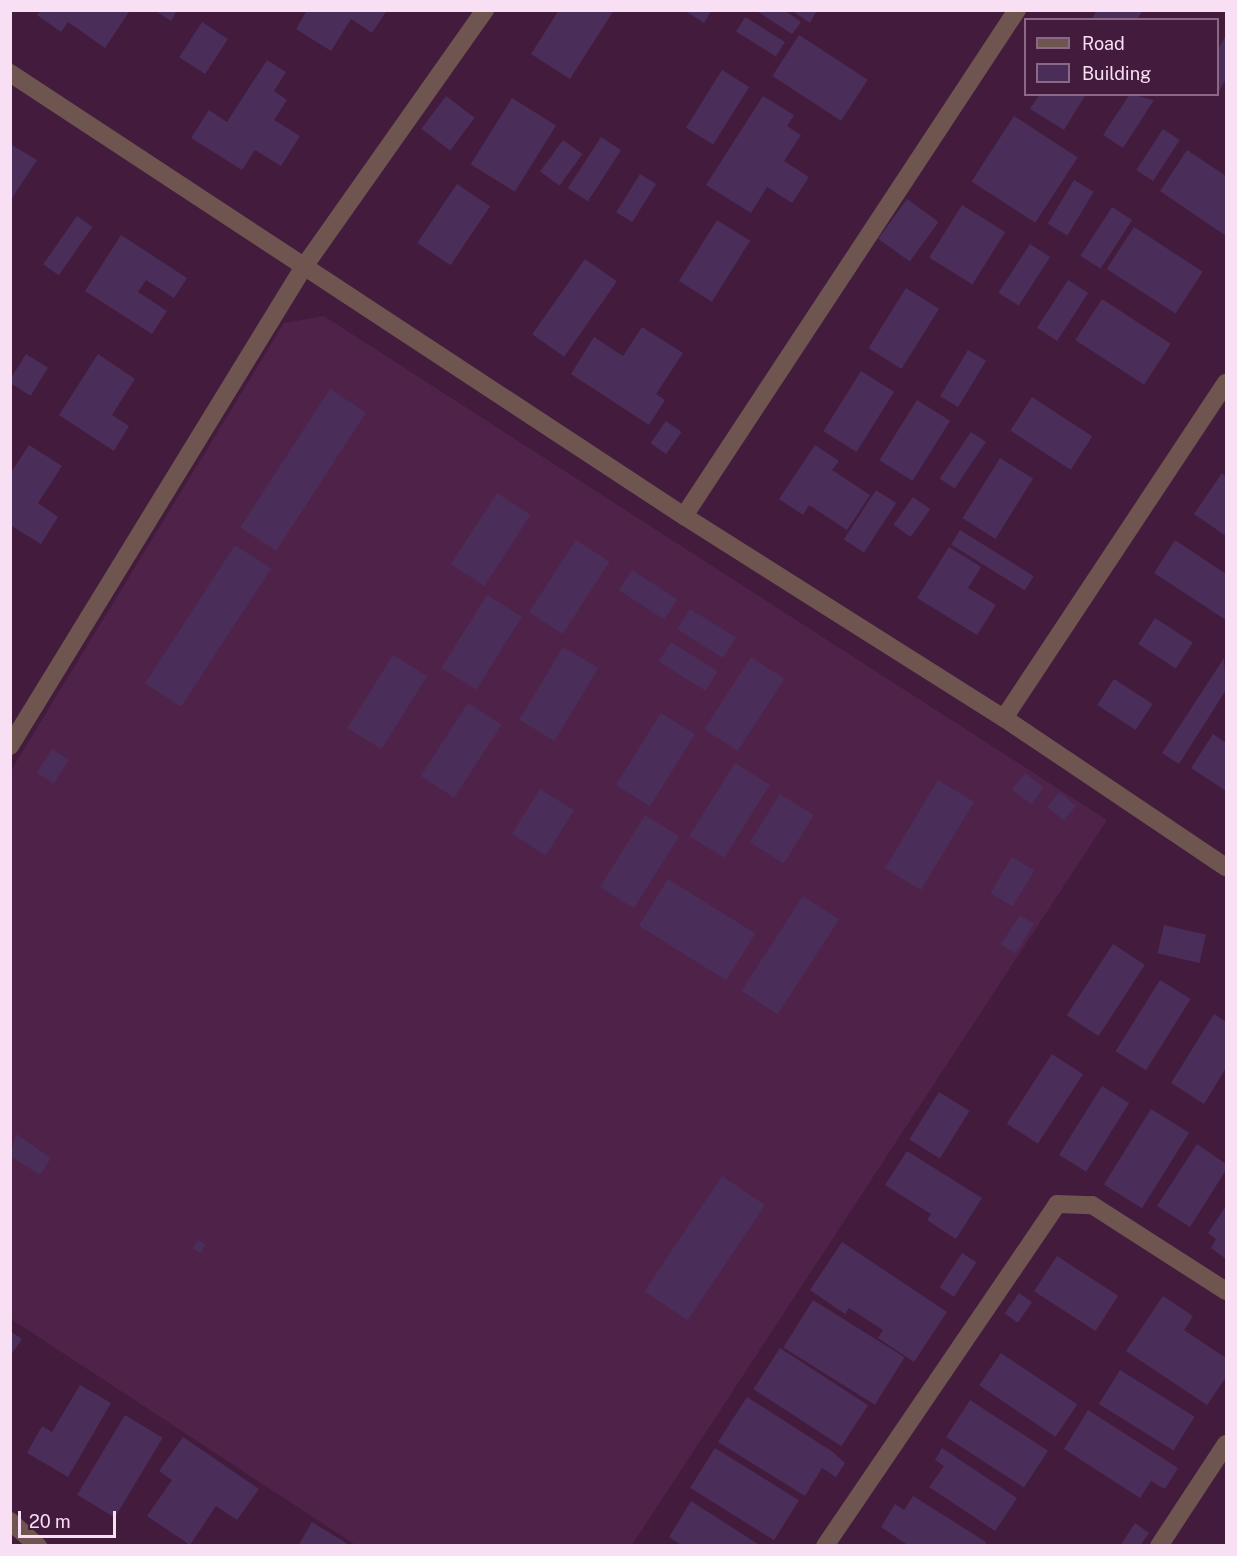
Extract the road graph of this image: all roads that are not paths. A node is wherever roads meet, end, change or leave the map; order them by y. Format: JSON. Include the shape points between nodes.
{"nodes":[{"id":1,"x":485,"y":10,"type":"edge"},
{"id":2,"x":1017,"y":10,"type":"edge"},
{"id":3,"x":10,"y":73,"type":"edge"},
{"id":4,"x":303,"y":268,"type":"junction"},
{"id":5,"x":1227,"y":382,"type":"edge"},
{"id":6,"x":684,"y":516,"type":"junction"},
{"id":7,"x":1004,"y":718,"type":"junction"},
{"id":8,"x":10,"y":746,"type":"edge"},
{"id":9,"x":1227,"y":867,"type":"edge"},
{"id":10,"x":1227,"y":1291,"type":"edge"},
{"id":11,"x":1227,"y":1444,"type":"edge"},
{"id":12,"x":10,"y":1521,"type":"edge"},
{"id":13,"x":38,"y":1545,"type":"edge"},
{"id":14,"x":825,"y":1545,"type":"edge"},
{"id":15,"x":1159,"y":1545,"type":"edge"}],
"edges":[{"from":1,"to":4,"type":"street"},
{"from":2,"to":6,"type":"street"},
{"from":3,"to":4,"type":"street"},
{"from":4,"to":6,"type":"street"},
{"from":4,"to":8,"type":"street"},
{"from":5,"to":7,"type":"street"},
{"from":6,"to":7,"type":"street"},
{"from":7,"to":9,"type":"street"},
{"from":10,"to":14,"type":"street","via":[[1092,1204],[1057,1204]]},
{"from":11,"to":15,"type":"street"},
{"from":12,"to":13,"type":"street"}]}
